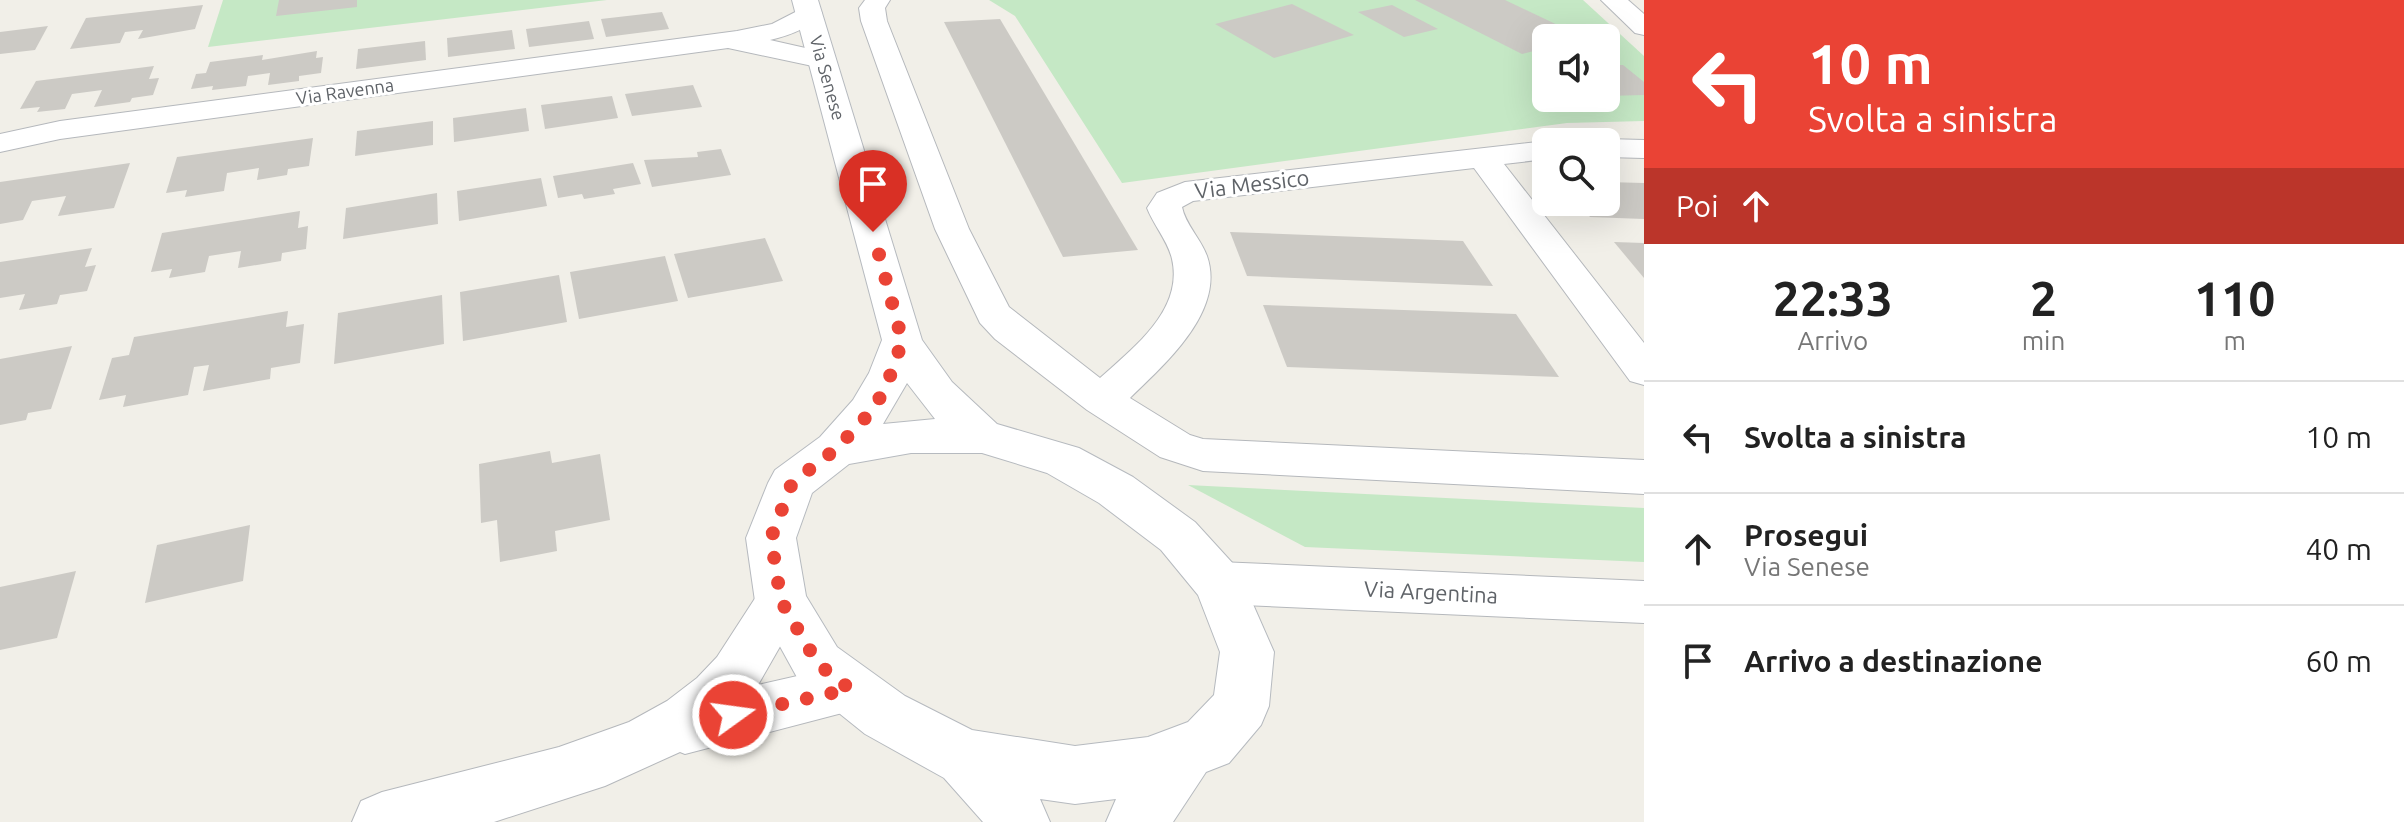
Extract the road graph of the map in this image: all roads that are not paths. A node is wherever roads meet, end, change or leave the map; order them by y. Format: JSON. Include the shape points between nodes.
{"nodes":[{"id":1,"x":878,"y":0,"type":"edge"},
{"id":2,"x":1613,"y":0,"type":"edge"},
{"id":3,"x":807,"y":7,"type":"edge"},
{"id":4,"x":1644,"y":27,"type":"edge"},
{"id":5,"x":690,"y":47,"type":"junction"},
{"id":6,"x":822,"y":60,"type":"junction"},
{"id":7,"x":0,"y":143,"type":"edge"},
{"id":8,"x":1620,"y":148,"type":"edge"},
{"id":9,"x":1644,"y":149,"type":"edge"},
{"id":10,"x":1532,"y":151,"type":"edge"},
{"id":11,"x":1481,"y":156,"type":"junction"},
{"id":12,"x":902,"y":340,"type":"junction"},
{"id":13,"x":1644,"y":371,"type":"edge"},
{"id":14,"x":1102,"y":400,"type":"junction"},
{"id":15,"x":982,"y":436,"type":"junction"},
{"id":16,"x":836,"y":449,"type":"junction"},
{"id":17,"x":1644,"y":477,"type":"edge"},
{"id":18,"x":1219,"y":583,"type":"junction"},
{"id":19,"x":781,"y":601,"type":"junction"},
{"id":20,"x":1644,"y":602,"type":"edge"},
{"id":21,"x":850,"y":689,"type":"junction"},
{"id":22,"x":657,"y":736,"type":"junction"},
{"id":23,"x":1186,"y":751,"type":"junction"},
{"id":24,"x":965,"y":758,"type":"junction"},
{"id":25,"x":382,"y":822,"type":"edge"},
{"id":26,"x":1019,"y":822,"type":"edge"},
{"id":27,"x":1137,"y":822,"type":"edge"}],
"edges":[{"from":1,"to":14,"type":"street","via":[[872,8],[874,21],[980,291],[1009,330]]},
{"from":2,"to":4,"type":"street"},
{"from":3,"to":5,"type":"street","name":"Via Ravenna","via":[[773,32]]},
{"from":3,"to":6,"type":"main road","name":"Via Senese"},
{"from":5,"to":6,"type":"street","name":"Via Ravenna","via":[[760,46]]},
{"from":5,"to":7,"type":"street","name":"Via Ravenna","via":[[60,130]]},
{"from":6,"to":12,"type":"main road","name":"Via Senese"},
{"from":8,"to":9,"type":"street"},
{"from":10,"to":11,"type":"street","name":"Via Messico"},
{"from":11,"to":13,"type":"street"},
{"from":11,"to":14,"type":"street","name":"Via Messico","via":[[1185,192],[1169,200],[1164,208],[1169,224],[1191,263],[1187,301],[1173,329]]},
{"from":12,"to":15,"type":"main road","name":"Via Senese","via":[[931,389]]},
{"from":12,"to":16,"type":"main road","via":[[881,396]]},
{"from":14,"to":17,"type":"street","via":[[1175,446],[1203,455]]},
{"from":15,"to":16,"type":"main road","via":[[911,436]]},
{"from":15,"to":18,"type":"main road","via":[[1063,460],[1116,490],[1178,536]]},
{"from":16,"to":19,"type":"main road","via":[[792,483],[771,538]]},
{"from":18,"to":20,"type":"street","name":"Via Argentina"},
{"from":18,"to":23,"type":"main road","via":[[1247,652],[1241,706],[1208,743]]},
{"from":19,"to":21,"type":"main road","via":[[818,664]]},
{"from":19,"to":22,"type":"street","via":[[730,682],[691,717]]},
{"from":21,"to":22,"type":"street"},
{"from":21,"to":24,"type":"main road","via":[[885,715]]},
{"from":22,"to":25,"type":"street","via":[[553,775]]},
{"from":23,"to":24,"type":"main road","via":[[1148,766],[1075,775]]},
{"from":23,"to":27,"type":"main road"},
{"from":24,"to":26,"type":"main road"}]}
